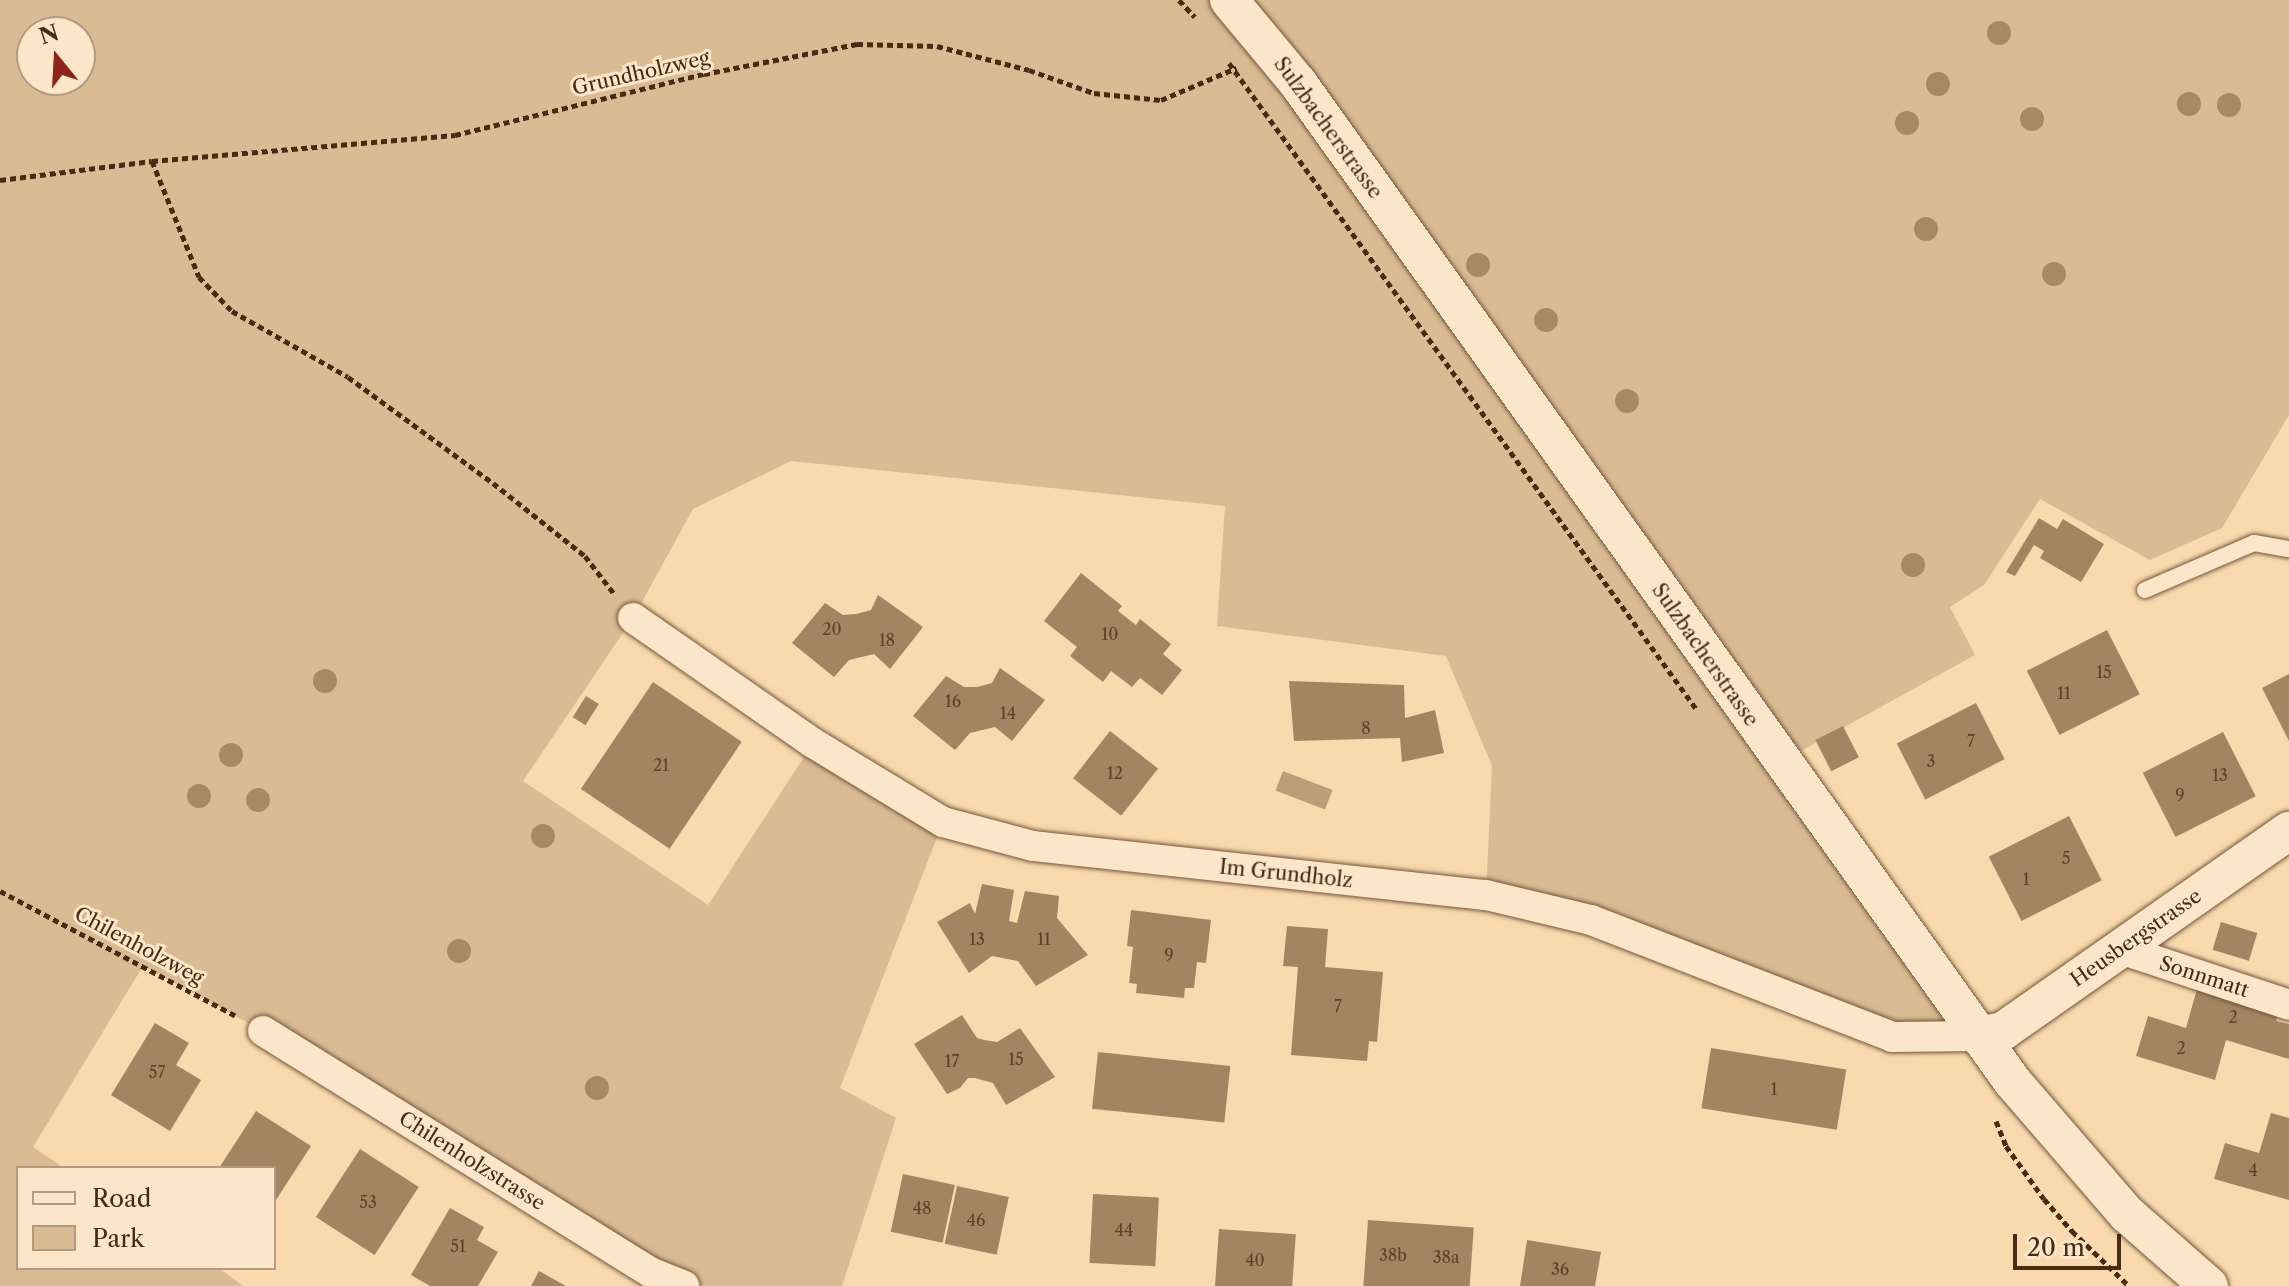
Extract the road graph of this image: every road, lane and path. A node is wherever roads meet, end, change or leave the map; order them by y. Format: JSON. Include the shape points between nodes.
{"nodes":[{"id":1,"x":1229,"y":0,"type":"edge"},
{"id":2,"x":1277,"y":59,"type":"junction"},
{"id":3,"x":152,"y":161,"type":"junction"},
{"id":4,"x":0,"y":180,"type":"edge"},
{"id":5,"x":2289,"y":549,"type":"edge"},
{"id":6,"x":2145,"y":590,"type":"dead end"},
{"id":7,"x":633,"y":618,"type":"joint"},
{"id":8,"x":2289,"y":831,"type":"edge"},
{"id":9,"x":0,"y":891,"type":"edge"},
{"id":10,"x":2120,"y":949,"type":"junction"},
{"id":11,"x":2289,"y":1005,"type":"edge"},
{"id":12,"x":263,"y":1031,"type":"joint"},
{"id":13,"x":1979,"y":1036,"type":"junction"},
{"id":14,"x":1992,"y":1110,"type":"dead end"},
{"id":15,"x":684,"y":1286,"type":"edge"},
{"id":16,"x":2129,"y":1286,"type":"edge"},
{"id":17,"x":2209,"y":1286,"type":"edge"}],
"edges":[{"from":1,"to":2,"type":"street","name":"Sulzbacherstrasse"},
{"from":2,"to":3,"type":"path","name":"Grundholzweg","via":[[1233,69],[1161,100],[1094,93],[937,46],[857,44],[704,74],[455,135]]},
{"from":2,"to":13,"type":"street","name":"Sulzbacherstrasse"},
{"from":3,"to":4,"type":"path","name":"Grundholzweg"},
{"from":3,"to":7,"type":"path","via":[[199,277],[232,311],[348,377],[493,483],[585,556]]},
{"from":5,"to":6,"type":"lane","via":[[2254,543]]},
{"from":7,"to":13,"type":"street","name":"Im Grundholz","via":[[813,743],[943,822],[1033,846],[1486,895],[1591,920],[1892,1037]]},
{"from":8,"to":10,"type":"street","name":"Heusbergstrasse"},
{"from":9,"to":12,"type":"path","name":"Chilenholzweg"},
{"from":10,"to":11,"type":"street","name":"Sonnmatt"},
{"from":10,"to":13,"type":"street","name":"Heusbergstrasse","via":[[2003,1031]]},
{"from":12,"to":15,"type":"street","name":"Chilenholzstrasse","via":[[650,1272]]},
{"from":13,"to":17,"type":"street","name":"Sulzbacherstrasse","via":[[2127,1214]]},
{"from":14,"to":16,"type":"path","via":[[2006,1146],[2044,1199]]}]}
